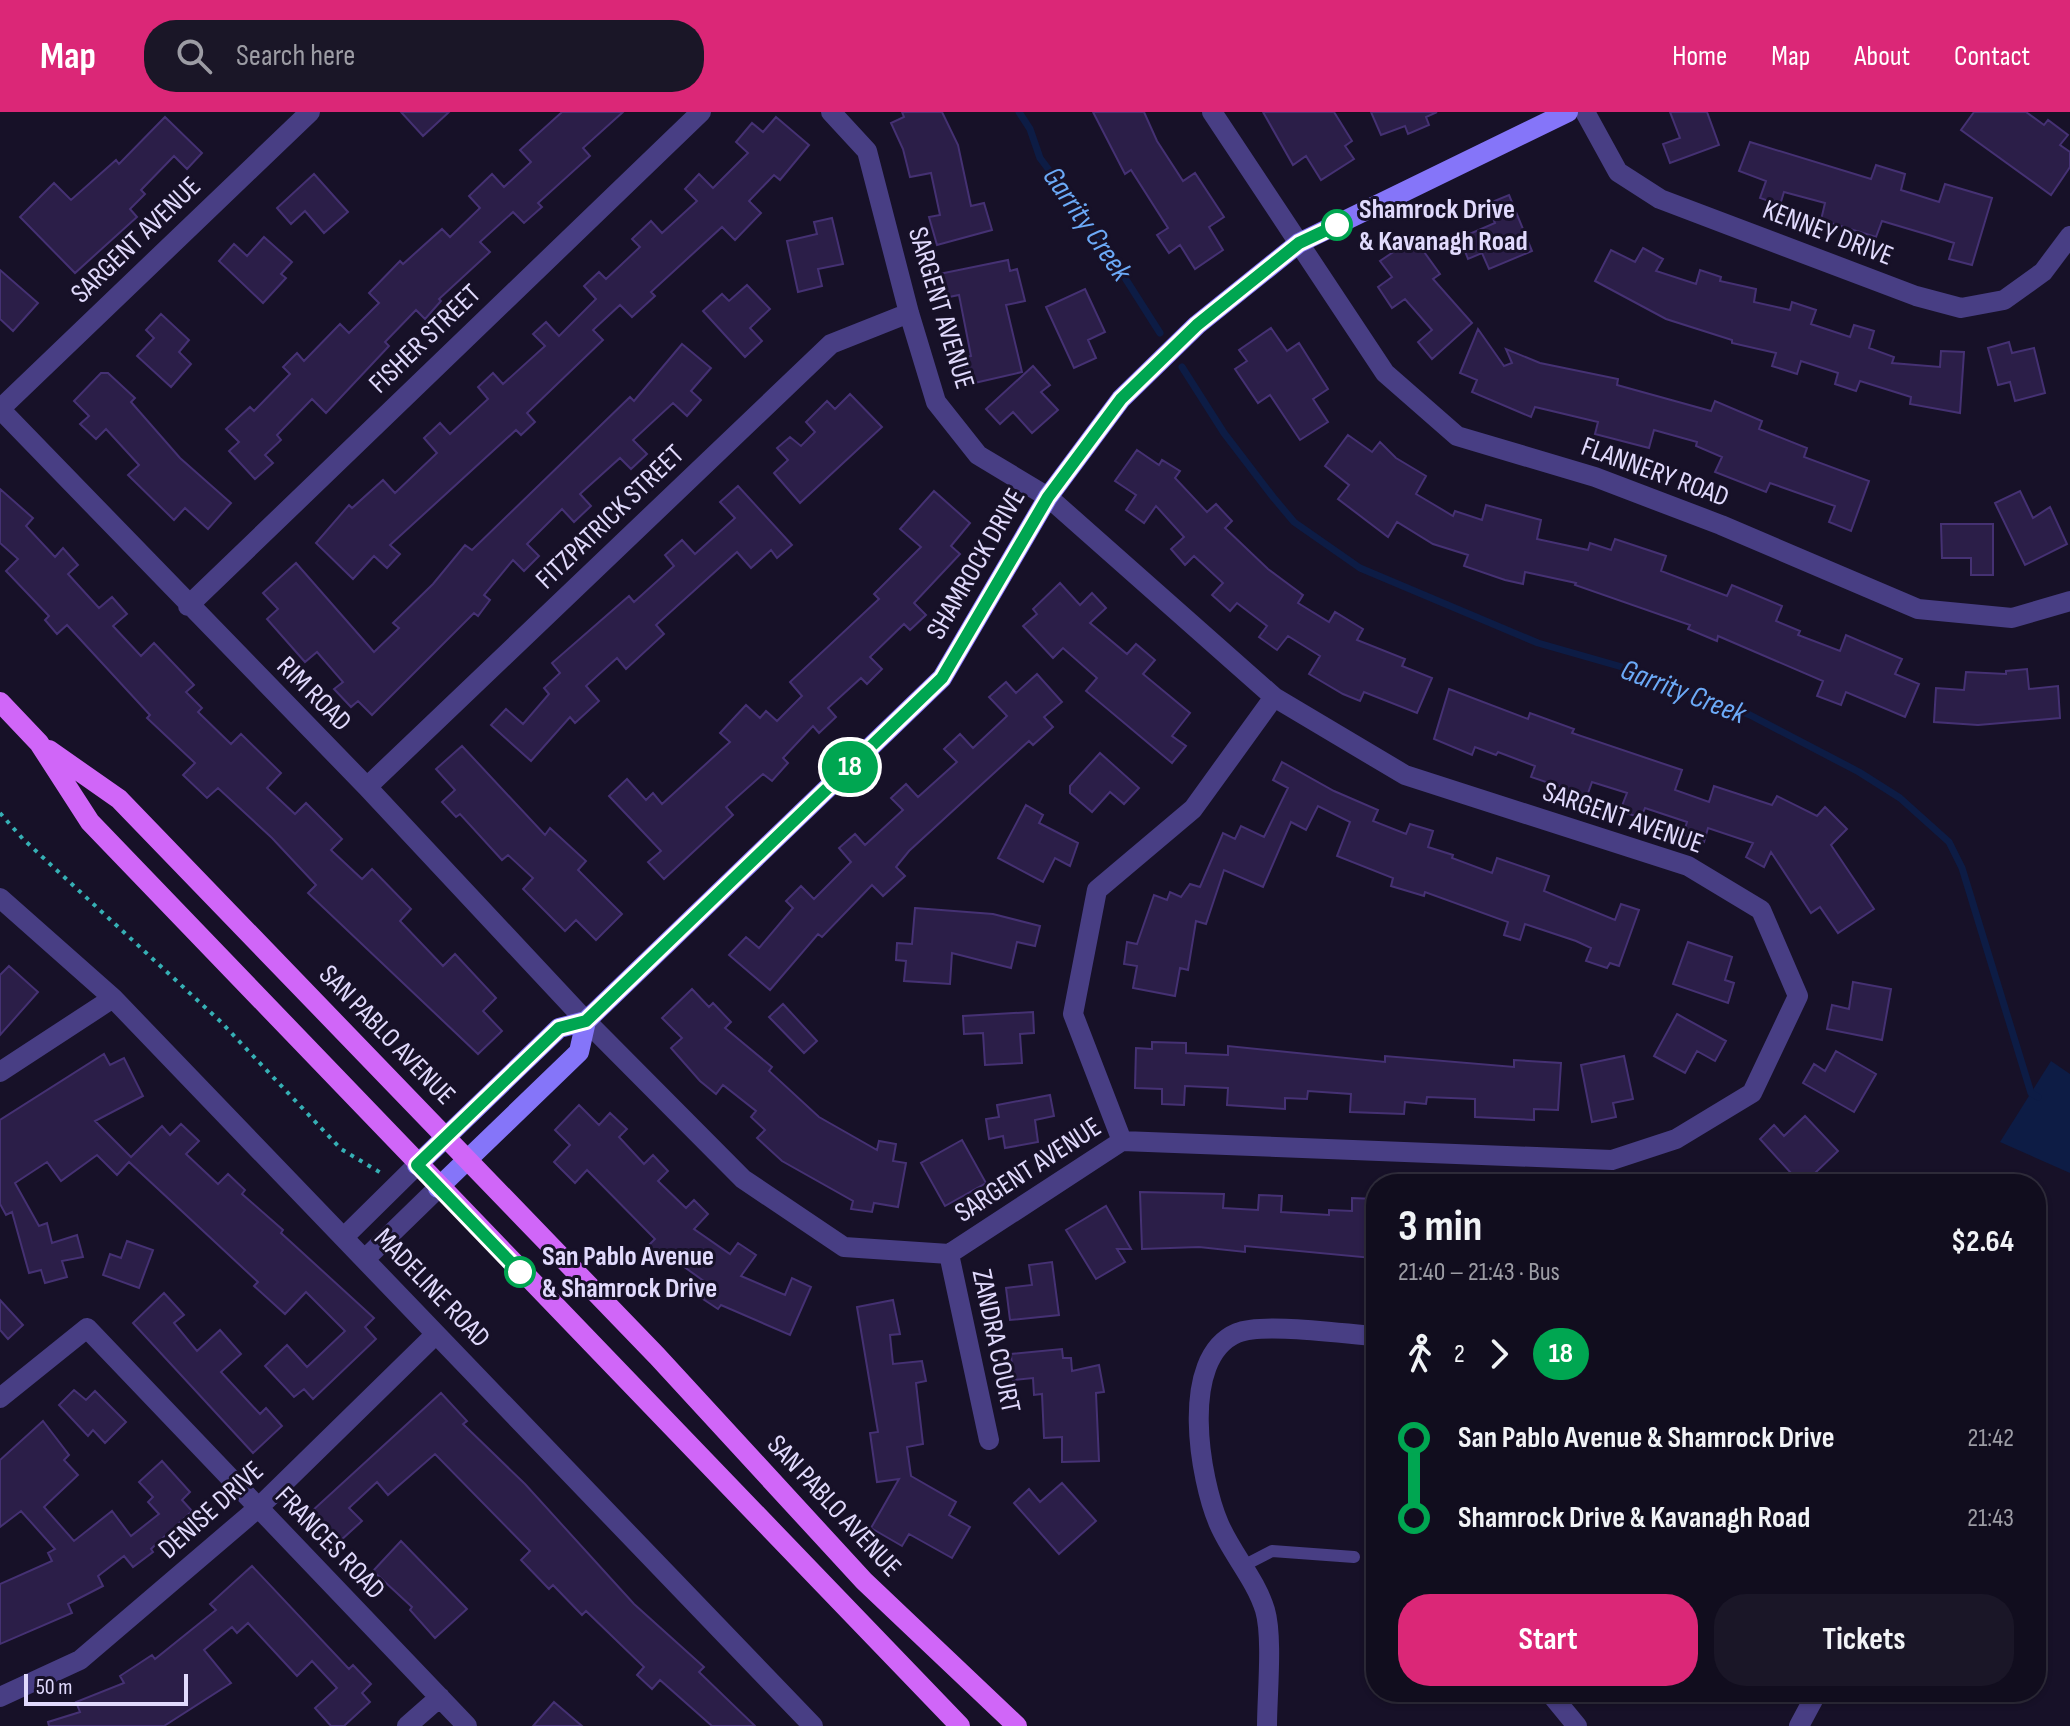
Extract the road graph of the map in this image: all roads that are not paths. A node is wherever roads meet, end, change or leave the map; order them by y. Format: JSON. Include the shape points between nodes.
{"nodes":[{"id":1,"x":310,"y":112,"type":"edge"},
{"id":2,"x":701,"y":112,"type":"edge"},
{"id":3,"x":831,"y":112,"type":"edge"},
{"id":4,"x":1212,"y":112,"type":"edge"},
{"id":5,"x":1568,"y":112,"type":"edge"},
{"id":6,"x":1585,"y":112,"type":"edge"},
{"id":7,"x":2070,"y":236,"type":"edge"},
{"id":8,"x":1299,"y":243,"type":"junction"},
{"id":9,"x":909,"y":313,"type":"junction"},
{"id":10,"x":0,"y":409,"type":"edge"},
{"id":11,"x":1048,"y":497,"type":"junction"},
{"id":12,"x":2070,"y":601,"type":"edge"},
{"id":13,"x":188,"y":606,"type":"junction"},
{"id":14,"x":1274,"y":697,"type":"junction"},
{"id":15,"x":0,"y":702,"type":"edge"},
{"id":16,"x":39,"y":743,"type":"junction"},
{"id":17,"x":367,"y":787,"type":"junction"},
{"id":18,"x":0,"y":898,"type":"edge"},
{"id":19,"x":113,"y":998,"type":"junction"},
{"id":20,"x":586,"y":1021,"type":"junction"},
{"id":21,"x":0,"y":1072,"type":"edge"},
{"id":22,"x":447,"y":1137,"type":"junction"},
{"id":23,"x":1122,"y":1141,"type":"junction"},
{"id":24,"x":468,"y":1158,"type":"junction"},
{"id":25,"x":417,"y":1165,"type":"junction"},
{"id":26,"x":438,"y":1188,"type":"junction"},
{"id":27,"x":344,"y":1237,"type":"junction"},
{"id":28,"x":949,"y":1254,"type":"junction"},
{"id":29,"x":365,"y":1259,"type":"junction"},
{"id":30,"x":436,"y":1334,"type":"junction"},
{"id":31,"x":1366,"y":1336,"type":"edge"},
{"id":32,"x":0,"y":1398,"type":"edge"},
{"id":33,"x":989,"y":1440,"type":"dead end"},
{"id":34,"x":258,"y":1508,"type":"junction"},
{"id":35,"x":1354,"y":1557,"type":"dead end"},
{"id":36,"x":1243,"y":1566,"type":"junction"},
{"id":37,"x":0,"y":1697,"type":"edge"},
{"id":38,"x":440,"y":1697,"type":"junction"},
{"id":39,"x":1557,"y":1702,"type":"edge"},
{"id":40,"x":1812,"y":1702,"type":"edge"},
{"id":41,"x":407,"y":1726,"type":"edge"},
{"id":42,"x":467,"y":1726,"type":"edge"},
{"id":43,"x":813,"y":1726,"type":"edge"},
{"id":44,"x":960,"y":1726,"type":"edge"},
{"id":45,"x":1017,"y":1726,"type":"edge"},
{"id":46,"x":1267,"y":1726,"type":"edge"},
{"id":47,"x":1577,"y":1726,"type":"edge"},
{"id":48,"x":1799,"y":1726,"type":"edge"}],
"edges":[{"from":1,"to":10,"type":"street","name":"SARGENT AVENUE"},
{"from":2,"to":13,"type":"street","name":"FISHER STREET"},
{"from":3,"to":9,"type":"street","name":"SARGENT AVENUE","via":[[867,151]]},
{"from":4,"to":8,"type":"street","name":"FLANNERY ROAD"},
{"from":5,"to":8,"type":"street","name":"SHAMROCK DRIVE"},
{"from":6,"to":7,"type":"street","name":"KENNEY DRIVE","via":[[1618,172],[1660,199],[1916,296],[1961,308],[2004,300],[2043,272]]},
{"from":8,"to":11,"type":"street","name":"SHAMROCK DRIVE","via":[[1197,325],[1121,399]]},
{"from":8,"to":12,"type":"street","name":"FLANNERY ROAD","via":[[1385,373],[1457,436],[1595,477],[1918,609],[2012,618]]},
{"from":9,"to":11,"type":"street","name":"SARGENT AVENUE","via":[[936,402],[978,455]]},
{"from":9,"to":17,"type":"street","name":"FITZPATRICK STREET","via":[[831,344]]},
{"from":10,"to":13,"type":"street","name":"RIM ROAD"},
{"from":11,"to":14,"type":"street","name":"SARGENT AVENUE"},
{"from":11,"to":20,"type":"street","name":"SHAMROCK DRIVE","via":[[942,678]]},
{"from":13,"to":17,"type":"street","name":"RIM ROAD"},
{"from":14,"to":23,"type":"street","via":[[1193,809],[1097,890],[1073,1014]]},
{"from":14,"to":23,"type":"street","name":"SARGENT AVENUE","via":[[1405,775],[1688,866],[1761,910],[1798,996],[1752,1093],[1676,1139],[1612,1160]]},
{"from":15,"to":16,"type":"main road","name":"SAN PABLO AVENUE"},
{"from":16,"to":22,"type":"main road","name":"SAN PABLO AVENUE","via":[[119,799]]},
{"from":16,"to":25,"type":"main road","name":"SAN PABLO AVENUE","via":[[90,822]]},
{"from":17,"to":20,"type":"street","name":"RIM ROAD"},
{"from":18,"to":19,"type":"street","name":"MADELINE ROAD"},
{"from":19,"to":21,"type":"street"},
{"from":19,"to":27,"type":"street","name":"MADELINE ROAD"},
{"from":20,"to":22,"type":"street","name":"SHAMROCK DRIVE","via":[[559,1028]]},
{"from":20,"to":24,"type":"street","name":"SHAMROCK DRIVE","via":[[579,1052]]},
{"from":20,"to":28,"type":"street","name":"SARGENT AVENUE","via":[[743,1179],[844,1247]]},
{"from":22,"to":24,"type":"main road","name":"SAN PABLO AVENUE"},
{"from":22,"to":25,"type":"street","name":"SHAMROCK DRIVE"},
{"from":23,"to":28,"type":"street","name":"SARGENT AVENUE"},
{"from":24,"to":26,"type":"street","name":"SHAMROCK DRIVE"},
{"from":24,"to":45,"type":"main road","name":"SAN PABLO AVENUE","via":[[864,1581]]},
{"from":25,"to":26,"type":"main road","name":"SAN PABLO AVENUE"},
{"from":25,"to":27,"type":"street","name":"SHAMROCK DRIVE"},
{"from":26,"to":29,"type":"street","name":"SHAMROCK DRIVE"},
{"from":26,"to":44,"type":"main road","name":"SAN PABLO AVENUE"},
{"from":27,"to":29,"type":"street","name":"MADELINE ROAD"},
{"from":28,"to":33,"type":"street","name":"ZANDRA COURT"},
{"from":29,"to":30,"type":"street","name":"MADELINE ROAD"},
{"from":30,"to":34,"type":"street","name":"DENISE DRIVE"},
{"from":30,"to":43,"type":"street","name":"MADELINE ROAD"},
{"from":31,"to":36,"type":"street","via":[[1246,1330],[1225,1341],[1204,1370],[1198,1407],[1209,1490],[1218,1521]]},
{"from":32,"to":34,"type":"street","name":"FRANCES ROAD","via":[[87,1328]]},
{"from":34,"to":37,"type":"street","name":"DENISE DRIVE","via":[[80,1660]]},
{"from":34,"to":38,"type":"street","name":"FRANCES ROAD"},
{"from":35,"to":36,"type":"lane","via":[[1272,1551]]},
{"from":36,"to":46,"type":"street","via":[[1267,1617]]},
{"from":38,"to":41,"type":"street"},
{"from":38,"to":42,"type":"street","name":"FRANCES ROAD"},
{"from":39,"to":47,"type":"street"},
{"from":40,"to":48,"type":"street"}]}
